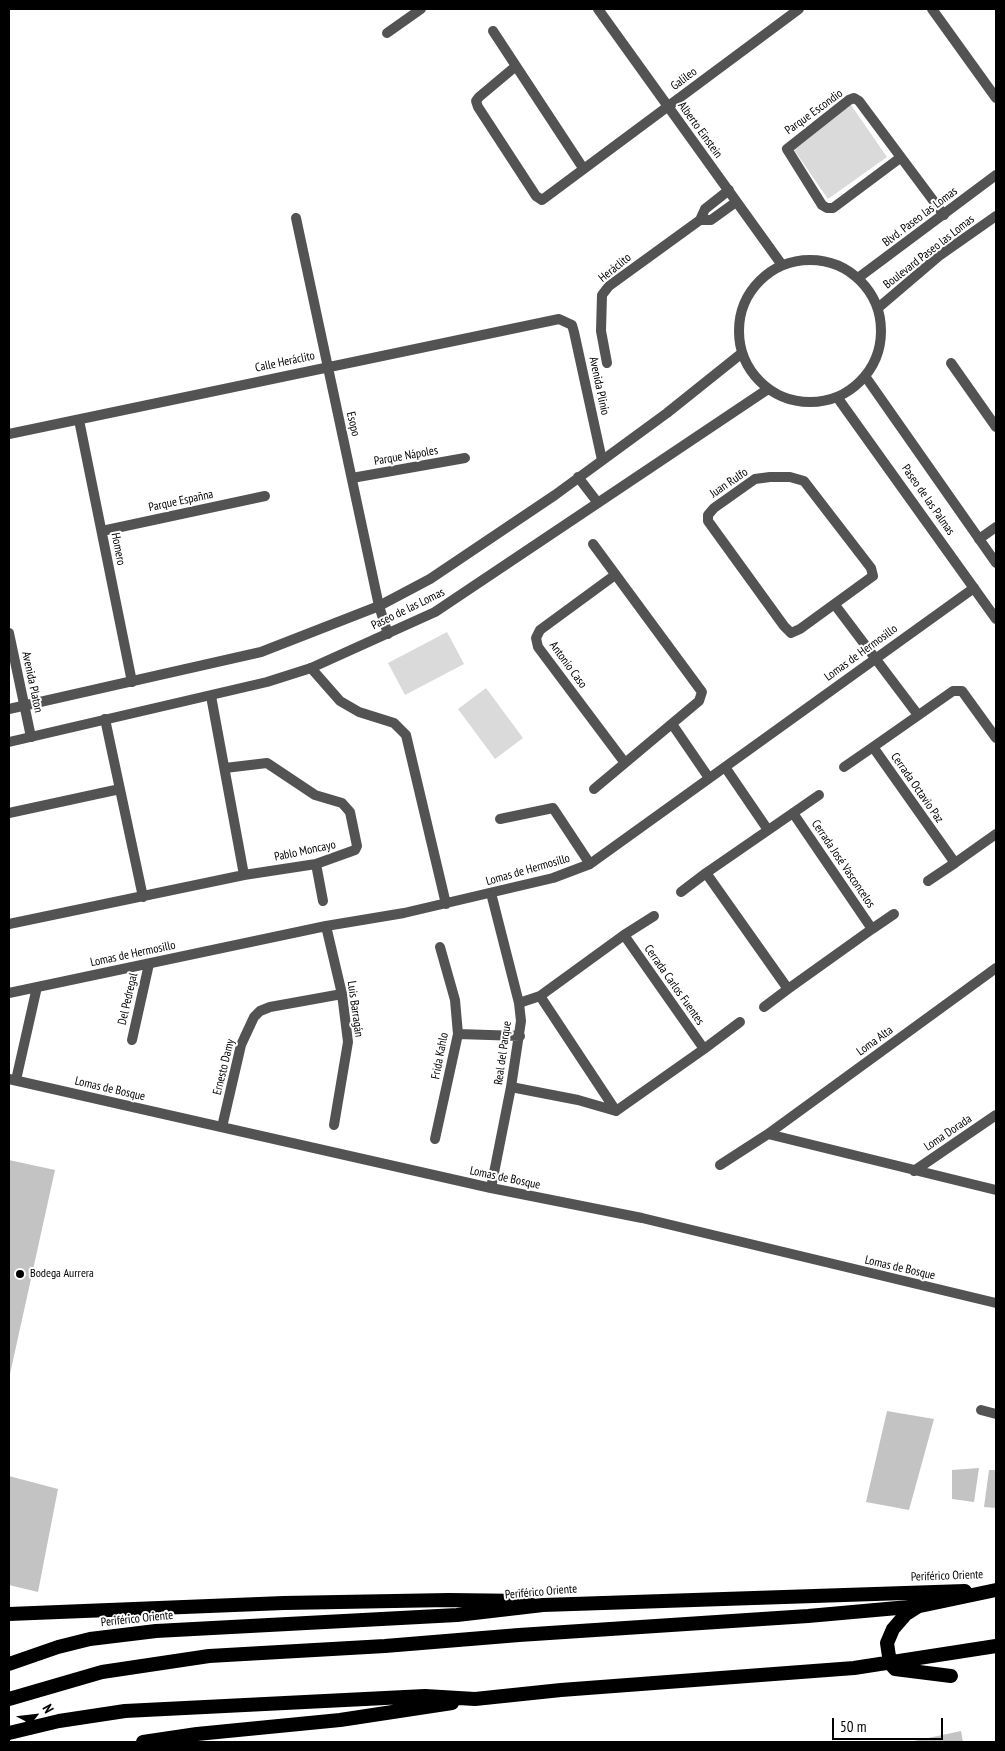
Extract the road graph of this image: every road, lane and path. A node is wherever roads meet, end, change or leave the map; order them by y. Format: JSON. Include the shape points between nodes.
{"nodes":[{"id":1,"x":421,"y":9,"type":"edge"},
{"id":2,"x":598,"y":9,"type":"edge"},
{"id":3,"x":799,"y":9,"type":"edge"},
{"id":4,"x":932,"y":9,"type":"edge"},
{"id":5,"x":492,"y":31,"type":"dead end"},
{"id":6,"x":387,"y":33,"type":"dead end"},
{"id":7,"x":516,"y":66,"type":"junction"},
{"id":8,"x":996,"y":98,"type":"edge"},
{"id":9,"x":668,"y":106,"type":"junction"},
{"id":10,"x":900,"y":158,"type":"junction"},
{"id":11,"x":583,"y":168,"type":"junction"},
{"id":12,"x":996,"y":175,"type":"edge"},
{"id":13,"x":729,"y":190,"type":"junction"},
{"id":14,"x":736,"y":202,"type":"junction"},
{"id":15,"x":944,"y":215,"type":"junction"},
{"id":16,"x":996,"y":216,"type":"edge"},
{"id":17,"x":296,"y":218,"type":"dead end"},
{"id":18,"x":700,"y":220,"type":"junction"},
{"id":19,"x":782,"y":265,"type":"junction"},
{"id":20,"x":858,"y":278,"type":"junction"},
{"id":21,"x":878,"y":308,"type":"junction"},
{"id":22,"x":566,"y":321,"type":"joint"},
{"id":23,"x":742,"y":353,"type":"junction"},
{"id":24,"x":607,"y":363,"type":"dead end"},
{"id":25,"x":951,"y":363,"type":"dead end"},
{"id":26,"x":326,"y":366,"type":"junction"},
{"id":27,"x":865,"y":376,"type":"junction"},
{"id":28,"x":768,"y":389,"type":"junction"},
{"id":29,"x":837,"y":397,"type":"junction"},
{"id":30,"x":79,"y":420,"type":"junction"},
{"id":31,"x":996,"y":427,"type":"edge"},
{"id":32,"x":9,"y":434,"type":"edge"},
{"id":33,"x":465,"y":458,"type":"dead end"},
{"id":34,"x":602,"y":460,"type":"junction"},
{"id":35,"x":352,"y":478,"type":"junction"},
{"id":36,"x":578,"y":478,"type":"junction"},
{"id":37,"x":265,"y":496,"type":"dead end"},
{"id":38,"x":598,"y":503,"type":"junction"},
{"id":39,"x":996,"y":527,"type":"edge"},
{"id":40,"x":102,"y":531,"type":"junction"},
{"id":41,"x":979,"y":539,"type":"junction"},
{"id":42,"x":593,"y":544,"type":"dead end"},
{"id":43,"x":996,"y":563,"type":"edge"},
{"id":44,"x":615,"y":575,"type":"junction"},
{"id":45,"x":974,"y":588,"type":"junction"},
{"id":46,"x":834,"y":605,"type":"junction"},
{"id":47,"x":379,"y":606,"type":"junction"},
{"id":48,"x":996,"y":619,"type":"edge"},
{"id":49,"x":9,"y":633,"type":"edge"},
{"id":50,"x":388,"y":634,"type":"junction"},
{"id":51,"x":874,"y":658,"type":"junction"},
{"id":52,"x":311,"y":668,"type":"junction"},
{"id":53,"x":132,"y":682,"type":"junction"},
{"id":54,"x":211,"y":696,"type":"junction"},
{"id":55,"x":25,"y":706,"type":"junction"},
{"id":56,"x":9,"y":709,"type":"edge"},
{"id":57,"x":918,"y":715,"type":"junction"},
{"id":58,"x":105,"y":719,"type":"junction"},
{"id":59,"x":672,"y":724,"type":"junction"},
{"id":60,"x":31,"y":737,"type":"junction"},
{"id":61,"x":996,"y":738,"type":"edge"},
{"id":62,"x":9,"y":742,"type":"edge"},
{"id":63,"x":873,"y":747,"type":"junction"},
{"id":64,"x":625,"y":764,"type":"junction"},
{"id":65,"x":725,"y":767,"type":"junction"},
{"id":66,"x":225,"y":768,"type":"junction"},
{"id":67,"x":844,"y":768,"type":"dead end"},
{"id":68,"x":709,"y":778,"type":"junction"},
{"id":69,"x":120,"y":789,"type":"junction"},
{"id":70,"x":594,"y":789,"type":"dead end"},
{"id":71,"x":819,"y":795,"type":"dead end"},
{"id":72,"x":9,"y":813,"type":"edge"},
{"id":73,"x":793,"y":813,"type":"junction"},
{"id":74,"x":500,"y":819,"type":"dead end"},
{"id":75,"x":768,"y":830,"type":"junction"},
{"id":76,"x":996,"y":834,"type":"edge"},
{"id":77,"x":955,"y":863,"type":"junction"},
{"id":78,"x":316,"y":864,"type":"junction"},
{"id":79,"x":590,"y":864,"type":"junction"},
{"id":80,"x":706,"y":873,"type":"junction"},
{"id":81,"x":244,"y":875,"type":"junction"},
{"id":82,"x":928,"y":881,"type":"dead end"},
{"id":83,"x":681,"y":892,"type":"dead end"},
{"id":84,"x":491,"y":893,"type":"junction"},
{"id":85,"x":143,"y":897,"type":"junction"},
{"id":86,"x":322,"y":901,"type":"dead end"},
{"id":87,"x":446,"y":904,"type":"junction"},
{"id":88,"x":894,"y":914,"type":"dead end"},
{"id":89,"x":654,"y":916,"type":"dead end"},
{"id":90,"x":9,"y":924,"type":"edge"},
{"id":91,"x":326,"y":926,"type":"junction"},
{"id":92,"x":872,"y":929,"type":"junction"},
{"id":93,"x":624,"y":935,"type":"junction"},
{"id":94,"x":440,"y":947,"type":"dead end"},
{"id":95,"x":149,"y":964,"type":"junction"},
{"id":96,"x":996,"y":968,"type":"edge"},
{"id":97,"x":36,"y":987,"type":"junction"},
{"id":98,"x":788,"y":990,"type":"junction"},
{"id":99,"x":9,"y":993,"type":"edge"},
{"id":100,"x":342,"y":994,"type":"junction"},
{"id":101,"x":540,"y":996,"type":"junction"},
{"id":102,"x":519,"y":1002,"type":"junction"},
{"id":103,"x":764,"y":1007,"type":"dead end"},
{"id":104,"x":740,"y":1022,"type":"dead end"},
{"id":105,"x":458,"y":1034,"type":"junction"},
{"id":106,"x":520,"y":1036,"type":"junction"},
{"id":107,"x":132,"y":1040,"type":"dead end"},
{"id":108,"x":704,"y":1049,"type":"junction"},
{"id":109,"x":12,"y":1079,"type":"edge"},
{"id":110,"x":511,"y":1087,"type":"junction"},
{"id":111,"x":616,"y":1111,"type":"junction"},
{"id":112,"x":996,"y":1115,"type":"edge"},
{"id":113,"x":334,"y":1125,"type":"dead end"},
{"id":114,"x":222,"y":1127,"type":"junction"},
{"id":115,"x":768,"y":1134,"type":"junction"},
{"id":116,"x":435,"y":1140,"type":"dead end"},
{"id":117,"x":720,"y":1164,"type":"dead end"},
{"id":118,"x":914,"y":1171,"type":"junction"},
{"id":119,"x":491,"y":1188,"type":"junction"},
{"id":120,"x":996,"y":1190,"type":"edge"},
{"id":121,"x":996,"y":1303,"type":"edge"},
{"id":122,"x":981,"y":1410,"type":"dead end"},
{"id":123,"x":996,"y":1414,"type":"edge"},
{"id":124,"x":996,"y":1590,"type":"edge"},
{"id":125,"x":543,"y":1605,"type":"junction"},
{"id":126,"x":920,"y":1606,"type":"junction"},
{"id":127,"x":9,"y":1614,"type":"edge"},
{"id":128,"x":996,"y":1646,"type":"edge"},
{"id":129,"x":9,"y":1664,"type":"edge"},
{"id":130,"x":890,"y":1664,"type":"junction"},
{"id":131,"x":951,"y":1676,"type":"dead end"},
{"id":132,"x":9,"y":1698,"type":"edge"},
{"id":133,"x":475,"y":1699,"type":"junction"},
{"id":134,"x":9,"y":1733,"type":"edge"},
{"id":135,"x":143,"y":1742,"type":"edge"}],
"edges":[{"from":1,"to":6,"type":"street"},
{"from":2,"to":9,"type":"street","name":"Alberto Einstein"},
{"from":3,"to":9,"type":"street","name":"Galileo"},
{"from":4,"to":8,"type":"street"},
{"from":5,"to":7,"type":"street"},
{"from":7,"to":11,"type":"street"},
{"from":7,"to":11,"type":"street","name":"Galileo","via":[[479,97],[476,101],[478,108],[536,196],[542,200]]},
{"from":9,"to":11,"type":"street","name":"Galileo"},
{"from":9,"to":13,"type":"street","name":"Alberto Einstein"},
{"from":10,"to":10,"type":"street","name":"Parque Escondio","via":[[854,98],[787,149],[827,208],[833,208]]},
{"from":10,"to":15,"type":"street","name":"Parque Escondio"},
{"from":12,"to":15,"type":"street","name":"Blvd. Paseo las Lomas"},
{"from":13,"to":14,"type":"street","name":"Alberto Einstein"},
{"from":13,"to":18,"type":"street","name":"Heráclito","via":[[705,208]]},
{"from":14,"to":18,"type":"street","name":"Heráclito","via":[[710,220]]},
{"from":14,"to":19,"type":"street","name":"Alberto Einstein"},
{"from":15,"to":20,"type":"street","name":"Blvd. Paseo las Lomas"},
{"from":16,"to":21,"type":"street","name":"Boulevard Paseo las Lomas","via":[[939,256]]},
{"from":17,"to":26,"type":"street","name":"Esopo"},
{"from":18,"to":24,"type":"street","name":"Heráclito","via":[[609,286],[602,295],[600,331]]},
{"from":19,"to":20,"type":"street","via":[[802,260],[822,261],[841,267]]},
{"from":19,"to":23,"type":"street","via":[[760,280],[745,301],[739,327]]},
{"from":20,"to":21,"type":"street"},
{"from":21,"to":27,"type":"street","via":[[881,332],[877,356]]},
{"from":22,"to":26,"type":"street","name":"Calle Heráclito","via":[[559,319]]},
{"from":22,"to":34,"type":"street","name":"Avenida Plinio","via":[[574,332]]},
{"from":23,"to":28,"type":"street","via":[[748,367]]},
{"from":23,"to":34,"type":"street","name":"Paseo de las Lomas"},
{"from":25,"to":31,"type":"street"},
{"from":26,"to":30,"type":"street","name":"Calle Heráclito"},
{"from":26,"to":35,"type":"street","name":"Esopo"},
{"from":27,"to":29,"type":"street","via":[[853,389]]},
{"from":27,"to":41,"type":"street","name":"Paseo de las Palmas"},
{"from":28,"to":29,"type":"street","via":[[790,400],[814,402]]},
{"from":28,"to":38,"type":"street","name":"Paseo de las Lomas"},
{"from":29,"to":45,"type":"street","name":"Paseo de las Palmas"},
{"from":30,"to":32,"type":"street","name":"Calle Heráclito"},
{"from":30,"to":40,"type":"street","name":"Homero"},
{"from":33,"to":35,"type":"street","name":"Parque Nápoles"},
{"from":34,"to":36,"type":"street","name":"Paseo de las Lomas"},
{"from":35,"to":47,"type":"street","name":"Esopo"},
{"from":36,"to":38,"type":"street"},
{"from":36,"to":47,"type":"street","name":"Paseo de las Lomas","via":[[430,579]]},
{"from":37,"to":40,"type":"street","name":"Parque Españna"},
{"from":38,"to":50,"type":"street","name":"Paseo de las Lomas","via":[[463,595]]},
{"from":39,"to":41,"type":"street"},
{"from":40,"to":53,"type":"street","name":"Homero"},
{"from":41,"to":43,"type":"street","name":"Paseo de las Palmas"},
{"from":42,"to":44,"type":"street"},
{"from":44,"to":59,"type":"street","via":[[702,692],[699,701]]},
{"from":44,"to":64,"type":"street","name":"Antonio Caso","via":[[540,630],[536,638],[538,647]]},
{"from":45,"to":48,"type":"street","name":"Paseo de las Palmas"},
{"from":45,"to":51,"type":"street","name":"Lomas de Hermosillo"},
{"from":46,"to":46,"type":"street","name":"Juan Rulfo","via":[[791,632],[708,521],[708,515],[755,479],[790,477],[804,480],[871,568],[873,576]]},
{"from":46,"to":51,"type":"street"},
{"from":47,"to":50,"type":"street","name":"Esopo"},
{"from":47,"to":53,"type":"street","name":"Paseo de las Lomas","via":[[261,652]]},
{"from":49,"to":55,"type":"street","name":"Avenida Platon"},
{"from":50,"to":52,"type":"street","name":"Paseo de las Lomas"},
{"from":51,"to":57,"type":"street"},
{"from":51,"to":65,"type":"street","name":"Lomas de Hermosillo"},
{"from":52,"to":54,"type":"street","name":"Paseo de las Lomas"},
{"from":52,"to":87,"type":"street","via":[[340,701],[359,712],[394,723],[406,735]]},
{"from":53,"to":55,"type":"street","name":"Paseo de las Lomas"},
{"from":54,"to":58,"type":"street","name":"Paseo de las Lomas"},
{"from":54,"to":66,"type":"street"},
{"from":55,"to":56,"type":"street","name":"Paseo de las Lomas"},
{"from":55,"to":60,"type":"street","name":"Avenida Platon"},
{"from":57,"to":61,"type":"street","name":"Cerrada Octavio Paz","via":[[953,691],[962,691]]},
{"from":57,"to":63,"type":"street","name":"Cerrada Octavio Paz"},
{"from":58,"to":60,"type":"street","name":"Paseo de las Lomas"},
{"from":58,"to":69,"type":"street"},
{"from":59,"to":64,"type":"street"},
{"from":59,"to":68,"type":"street"},
{"from":60,"to":62,"type":"street","name":"Paseo de las Lomas"},
{"from":63,"to":67,"type":"street"},
{"from":63,"to":77,"type":"street","name":"Cerrada Octavio Paz"},
{"from":64,"to":70,"type":"street"},
{"from":65,"to":68,"type":"street","name":"Lomas de Hermosillo"},
{"from":65,"to":75,"type":"street"},
{"from":66,"to":78,"type":"street","name":"Pablo Moncayo","via":[[267,763],[315,795],[347,807],[357,846],[355,850]]},
{"from":66,"to":81,"type":"street"},
{"from":68,"to":79,"type":"street","name":"Lomas de Hermosillo"},
{"from":69,"to":72,"type":"street"},
{"from":69,"to":85,"type":"street"},
{"from":71,"to":73,"type":"street"},
{"from":73,"to":75,"type":"street"},
{"from":73,"to":92,"type":"street","name":"Cerrada José Vasconcelos"},
{"from":74,"to":79,"type":"street","via":[[553,808]]},
{"from":75,"to":80,"type":"street"},
{"from":76,"to":77,"type":"street"},
{"from":77,"to":82,"type":"street"},
{"from":78,"to":81,"type":"street","name":"Pablo Moncayo"},
{"from":78,"to":86,"type":"street"},
{"from":79,"to":84,"type":"street","name":"Lomas de Hermosillo","via":[[553,878]]},
{"from":80,"to":83,"type":"street"},
{"from":80,"to":98,"type":"street"},
{"from":81,"to":85,"type":"street","name":"Pablo Moncayo"},
{"from":84,"to":87,"type":"street","name":"Lomas de Hermosillo"},
{"from":84,"to":102,"type":"street","name":"Real del Parque"},
{"from":85,"to":90,"type":"street","name":"Pablo Moncayo"},
{"from":87,"to":91,"type":"street","name":"Lomas de Hermosillo"},
{"from":88,"to":92,"type":"street","name":"Cerrada José Vasconcelos"},
{"from":89,"to":93,"type":"street"},
{"from":91,"to":95,"type":"street","name":"Lomas de Hermosillo"},
{"from":91,"to":100,"type":"street","name":"Luis Barragán"},
{"from":92,"to":98,"type":"street","name":"Cerrada José Vasconcelos"},
{"from":93,"to":101,"type":"street"},
{"from":93,"to":108,"type":"street","name":"Cerrada Carlos Fuentes"},
{"from":94,"to":105,"type":"street","name":"Frida Kahlo","via":[[455,1000]]},
{"from":95,"to":97,"type":"street","name":"Lomas de Hermosillo"},
{"from":95,"to":107,"type":"street","name":"Del Pedregal"},
{"from":96,"to":115,"type":"street","name":"Loma Alta"},
{"from":97,"to":99,"type":"street","name":"Lomas de Hermosillo"},
{"from":97,"to":109,"type":"street"},
{"from":98,"to":103,"type":"street","name":"Cerrada José Vasconcelos"},
{"from":100,"to":113,"type":"street","name":"Luis Barragán","via":[[348,1042]]},
{"from":100,"to":114,"type":"street","name":"Ernesto Damy","via":[[260,1011],[241,1045]]},
{"from":101,"to":102,"type":"street"},
{"from":101,"to":111,"type":"street"},
{"from":102,"to":106,"type":"street","name":"Real del Parque"},
{"from":104,"to":108,"type":"street"},
{"from":105,"to":106,"type":"street"},
{"from":105,"to":116,"type":"street","name":"Frida Kahlo"},
{"from":106,"to":110,"type":"street","name":"Real del Parque"},
{"from":108,"to":111,"type":"street"},
{"from":109,"to":114,"type":"street","name":"Lomas de Bosque"},
{"from":110,"to":111,"type":"street"},
{"from":110,"to":119,"type":"street","name":"Real del Parque"},
{"from":112,"to":118,"type":"street","name":"Loma Dorada"},
{"from":114,"to":119,"type":"street","name":"Lomas de Bosque"},
{"from":115,"to":117,"type":"street","name":"Loma Alta"},
{"from":115,"to":118,"type":"street"},
{"from":118,"to":120,"type":"street"},
{"from":119,"to":121,"type":"street","name":"Lomas de Bosque","via":[[642,1218]]},
{"from":122,"to":123,"type":"street"},
{"from":124,"to":125,"type":"highway","name":"Periférico Oriente"},
{"from":124,"to":126,"type":"highway"},
{"from":125,"to":127,"type":"highway","via":[[520,1600],[284,1602]]},
{"from":125,"to":129,"type":"highway","name":"Periférico Oriente","via":[[458,1615],[165,1630],[90,1640]]},
{"from":126,"to":130,"type":"highway","via":[[906,1614],[893,1629],[887,1643]]},
{"from":126,"to":132,"type":"highway","via":[[209,1656],[102,1672]]},
{"from":128,"to":130,"type":"highway"},
{"from":130,"to":131,"type":"highway","via":[[895,1669]]},
{"from":130,"to":133,"type":"highway"},
{"from":133,"to":134,"type":"highway","via":[[425,1696],[125,1711]]},
{"from":133,"to":135,"type":"highway","via":[[340,1720]]}]}
